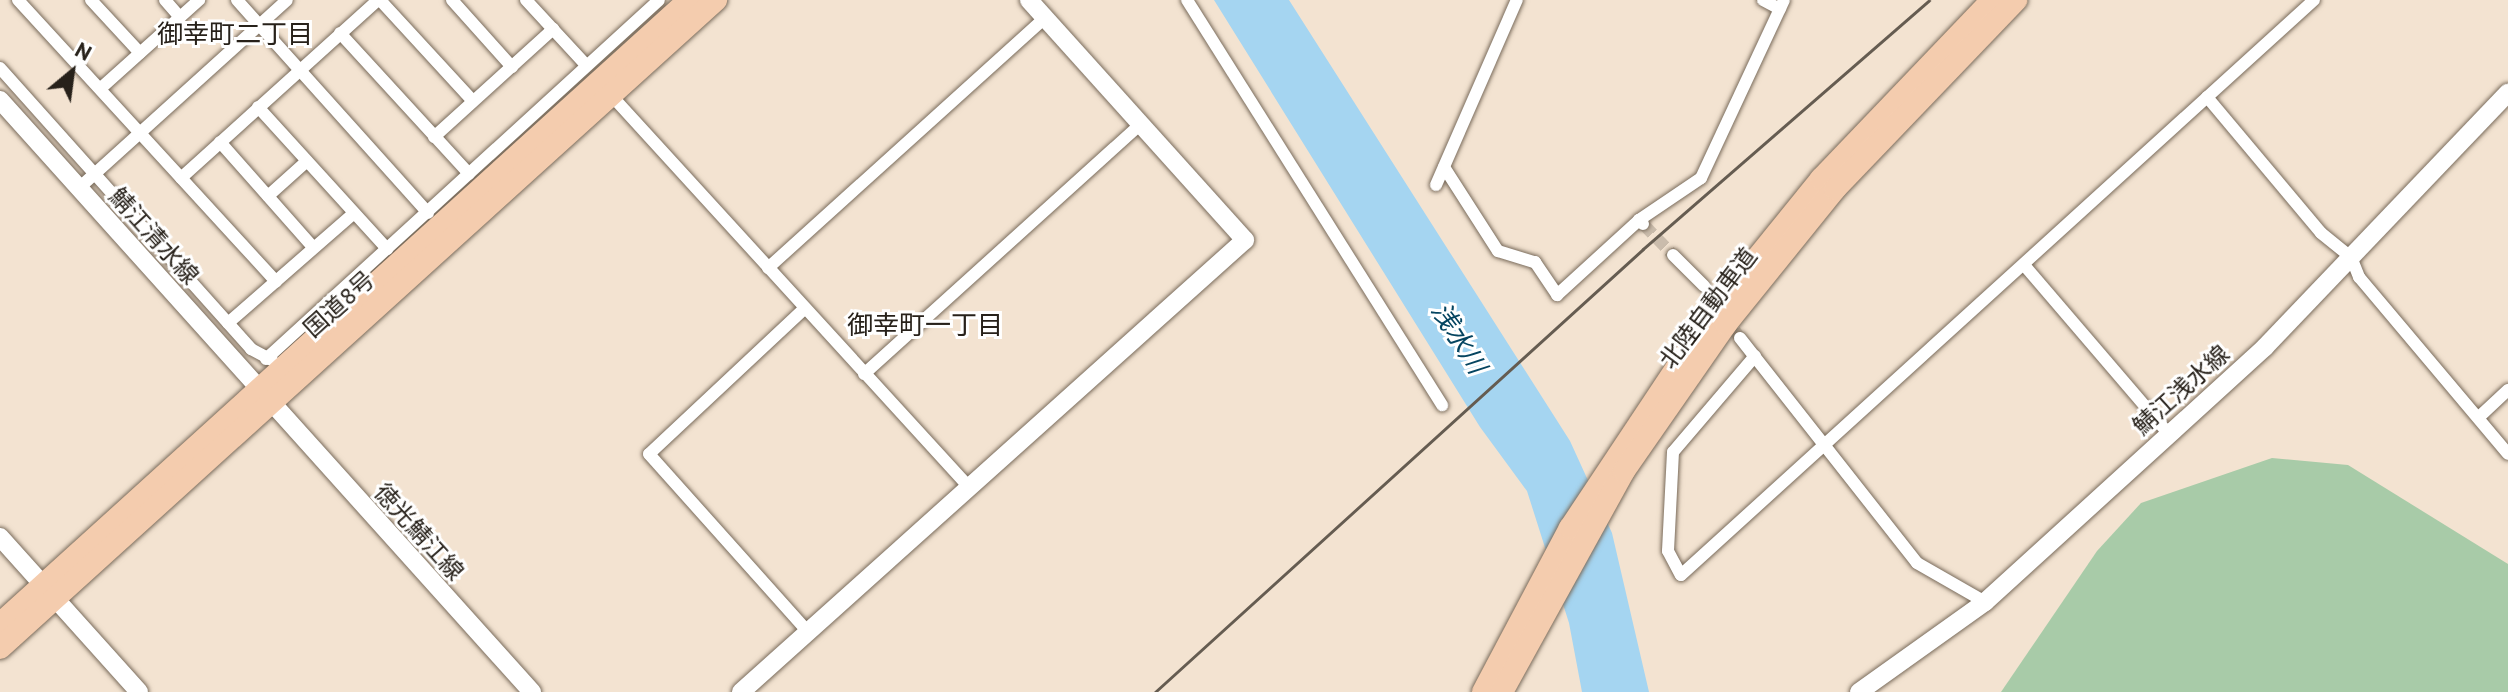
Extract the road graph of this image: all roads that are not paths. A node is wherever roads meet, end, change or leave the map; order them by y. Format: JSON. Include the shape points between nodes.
{"nodes":[{"id":1,"x":18,"y":0,"type":"edge"},
{"id":2,"x":91,"y":0,"type":"edge"},
{"id":3,"x":165,"y":0,"type":"edge"},
{"id":4,"x":199,"y":0,"type":"edge"},
{"id":5,"x":237,"y":0,"type":"edge"},
{"id":6,"x":287,"y":0,"type":"edge"},
{"id":7,"x":379,"y":0,"type":"edge"},
{"id":8,"x":452,"y":0,"type":"edge"},
{"id":9,"x":526,"y":0,"type":"edge"},
{"id":10,"x":689,"y":0,"type":"edge"},
{"id":11,"x":716,"y":0,"type":"edge"},
{"id":12,"x":730,"y":0,"type":"edge"},
{"id":13,"x":1029,"y":0,"type":"edge"},
{"id":14,"x":1187,"y":0,"type":"edge"},
{"id":15,"x":1517,"y":0,"type":"edge"},
{"id":16,"x":1763,"y":0,"type":"edge"},
{"id":17,"x":1992,"y":0,"type":"edge"},
{"id":18,"x":2016,"y":0,"type":"edge"},
{"id":19,"x":2314,"y":0,"type":"edge"},
{"id":20,"x":653,"y":2,"type":"edge"},
{"id":21,"x":1782,"y":4,"type":"edge"},
{"id":22,"x":180,"y":17,"type":"junction"},
{"id":23,"x":1045,"y":18,"type":"junction"},
{"id":24,"x":259,"y":25,"type":"junction"},
{"id":25,"x":553,"y":29,"type":"junction"},
{"id":26,"x":340,"y":33,"type":"junction"},
{"id":27,"x":140,"y":53,"type":"junction"},
{"id":28,"x":586,"y":65,"type":"junction"},
{"id":29,"x":512,"y":67,"type":"junction"},
{"id":30,"x":0,"y":68,"type":"edge"},
{"id":31,"x":299,"y":69,"type":"junction"},
{"id":32,"x":101,"y":88,"type":"junction"},
{"id":33,"x":2508,"y":93,"type":"edge"},
{"id":34,"x":2207,"y":97,"type":"junction"},
{"id":35,"x":614,"y":98,"type":"junction"},
{"id":36,"x":0,"y":100,"type":"edge"},
{"id":37,"x":473,"y":101,"type":"junction"},
{"id":38,"x":258,"y":107,"type":"junction"},
{"id":39,"x":1140,"y":125,"type":"junction"},
{"id":40,"x":141,"y":133,"type":"junction"},
{"id":41,"x":434,"y":137,"type":"junction"},
{"id":42,"x":220,"y":142,"type":"junction"},
{"id":43,"x":307,"y":161,"type":"junction"},
{"id":44,"x":1444,"y":167,"type":"junction"},
{"id":45,"x":95,"y":174,"type":"junction"},
{"id":46,"x":469,"y":174,"type":"junction"},
{"id":47,"x":181,"y":178,"type":"junction"},
{"id":48,"x":1436,"y":185,"type":"dead end"},
{"id":49,"x":79,"y":188,"type":"junction"},
{"id":50,"x":268,"y":196,"type":"junction"},
{"id":51,"x":354,"y":213,"type":"junction"},
{"id":52,"x":428,"y":213,"type":"junction"},
{"id":53,"x":313,"y":247,"type":"junction"},
{"id":54,"x":387,"y":249,"type":"junction"},
{"id":55,"x":1673,"y":255,"type":"tunnel mouth"},
{"id":56,"x":2351,"y":257,"type":"junction"},
{"id":57,"x":2024,"y":265,"type":"junction"},
{"id":58,"x":768,"y":268,"type":"junction"},
{"id":59,"x":276,"y":282,"type":"junction"},
{"id":60,"x":1704,"y":286,"type":"tunnel mouth"},
{"id":61,"x":804,"y":309,"type":"junction"},
{"id":62,"x":228,"y":323,"type":"junction"},
{"id":63,"x":1740,"y":338,"type":"tunnel mouth"},
{"id":64,"x":1755,"y":356,"type":"junction"},
{"id":65,"x":266,"y":359,"type":"junction"},
{"id":66,"x":290,"y":363,"type":"junction"},
{"id":67,"x":864,"y":374,"type":"junction"},
{"id":68,"x":2508,"y":390,"type":"edge"},
{"id":69,"x":266,"y":398,"type":"junction"},
{"id":70,"x":1442,"y":405,"type":"dead end"},
{"id":71,"x":2479,"y":417,"type":"junction"},
{"id":72,"x":2168,"y":433,"type":"junction"},
{"id":73,"x":1825,"y":443,"type":"junction"},
{"id":74,"x":2508,"y":454,"type":"edge"},
{"id":75,"x":1620,"y":462,"type":"junction"},
{"id":76,"x":969,"y":487,"type":"junction"},
{"id":77,"x":0,"y":537,"type":"edge"},
{"id":78,"x":49,"y":592,"type":"junction"},
{"id":79,"x":1985,"y":602,"type":"junction"},
{"id":80,"x":0,"y":624,"type":"edge"},
{"id":81,"x":1526,"y":625,"type":"junction"},
{"id":82,"x":807,"y":631,"type":"junction"},
{"id":83,"x":0,"y":648,"type":"edge"},
{"id":84,"x":139,"y":692,"type":"edge"},
{"id":85,"x":532,"y":692,"type":"edge"},
{"id":86,"x":741,"y":692,"type":"edge"},
{"id":87,"x":1483,"y":692,"type":"edge"},
{"id":88,"x":1502,"y":692,"type":"edge"},
{"id":89,"x":1859,"y":692,"type":"edge"}],
"edges":[{"from":1,"to":32,"type":"street"},
{"from":2,"to":27,"type":"street"},
{"from":3,"to":22,"type":"street"},
{"from":4,"to":22,"type":"street"},
{"from":5,"to":24,"type":"street"},
{"from":6,"to":24,"type":"street"},
{"from":7,"to":26,"type":"street"},
{"from":7,"to":37,"type":"street"},
{"from":8,"to":29,"type":"street"},
{"from":9,"to":25,"type":"street"},
{"from":10,"to":66,"type":"highway","name":"国道8号"},
{"from":11,"to":35,"type":"highway","name":"国道8号"},
{"from":12,"to":35,"type":"street"},
{"from":13,"to":23,"type":"main road"},
{"from":14,"to":70,"type":"street"},
{"from":15,"to":44,"type":"street"},
{"from":16,"to":21,"type":"street"},
{"from":17,"to":75,"type":"highway","name":"北陸自動車道","via":[[1892,101],[1767,243]]},
{"from":18,"to":75,"type":"highway","name":"北陸自動車道","via":[[1907,111],[1781,253]]},
{"from":19,"to":34,"type":"street"},
{"from":20,"to":28,"type":"street"},
{"from":21,"to":44,"type":"street","via":[[1701,178],[1557,295],[1535,262],[1498,251]]},
{"from":22,"to":27,"type":"street"},
{"from":23,"to":39,"type":"main road"},
{"from":23,"to":58,"type":"street"},
{"from":24,"to":31,"type":"street"},
{"from":24,"to":40,"type":"street"},
{"from":25,"to":28,"type":"street"},
{"from":25,"to":29,"type":"street"},
{"from":26,"to":31,"type":"street"},
{"from":26,"to":41,"type":"street"},
{"from":27,"to":32,"type":"street"},
{"from":28,"to":46,"type":"street"},
{"from":29,"to":37,"type":"street"},
{"from":30,"to":45,"type":"street"},
{"from":31,"to":38,"type":"street"},
{"from":31,"to":52,"type":"street"},
{"from":32,"to":40,"type":"street"},
{"from":33,"to":56,"type":"main road","name":"鯖江浅水線"},
{"from":34,"to":56,"type":"street","via":[[2321,233]]},
{"from":34,"to":57,"type":"street"},
{"from":35,"to":58,"type":"street"},
{"from":35,"to":69,"type":"highway","name":"国道8号"},
{"from":36,"to":49,"type":"main road","name":"鯖江清水線"},
{"from":37,"to":41,"type":"street"},
{"from":38,"to":42,"type":"street"},
{"from":38,"to":43,"type":"street"},
{"from":39,"to":67,"type":"street"},
{"from":39,"to":76,"type":"main road","via":[[1245,240]]},
{"from":40,"to":45,"type":"street"},
{"from":40,"to":47,"type":"street"},
{"from":41,"to":46,"type":"street"},
{"from":42,"to":47,"type":"street"},
{"from":42,"to":50,"type":"street"},
{"from":43,"to":50,"type":"street"},
{"from":43,"to":51,"type":"street"},
{"from":44,"to":48,"type":"street"},
{"from":45,"to":49,"type":"street"},
{"from":45,"to":62,"type":"street"},
{"from":46,"to":52,"type":"street"},
{"from":47,"to":59,"type":"street"},
{"from":49,"to":69,"type":"main road","name":"鯖江清水線"},
{"from":50,"to":53,"type":"street"},
{"from":51,"to":53,"type":"street"},
{"from":51,"to":54,"type":"street"},
{"from":52,"to":54,"type":"street"},
{"from":53,"to":59,"type":"street"},
{"from":54,"to":65,"type":"street"},
{"from":55,"to":60,"type":"street"},
{"from":56,"to":71,"type":"street","via":[[2359,277]]},
{"from":56,"to":72,"type":"main road","name":"鯖江浅水線","via":[[2265,347]]},
{"from":57,"to":72,"type":"street"},
{"from":57,"to":73,"type":"street"},
{"from":58,"to":61,"type":"street"},
{"from":59,"to":62,"type":"street"},
{"from":61,"to":67,"type":"street"},
{"from":61,"to":82,"type":"street","via":[[649,454]]},
{"from":62,"to":65,"type":"street"},
{"from":63,"to":64,"type":"street"},
{"from":64,"to":73,"type":"street"},
{"from":64,"to":73,"type":"street","via":[[1673,452],[1668,551],[1681,575]]},
{"from":65,"to":66,"type":"street"},
{"from":66,"to":69,"type":"highway","name":"国道8号"},
{"from":67,"to":76,"type":"street"},
{"from":68,"to":71,"type":"street"},
{"from":69,"to":78,"type":"highway","name":"国道8号"},
{"from":69,"to":85,"type":"main road","name":"徳光鯖江線"},
{"from":71,"to":74,"type":"street"},
{"from":72,"to":79,"type":"main road","name":"鯖江浅水線"},
{"from":73,"to":79,"type":"street","via":[[1917,563]]},
{"from":75,"to":81,"type":"highway","name":"北陸自動車道"},
{"from":76,"to":82,"type":"main road"},
{"from":77,"to":78,"type":"main road"},
{"from":78,"to":80,"type":"highway","name":"国道8号"},
{"from":78,"to":83,"type":"highway","name":"国道8号"},
{"from":78,"to":84,"type":"main road"},
{"from":79,"to":89,"type":"main road","name":"鯖江浅水線"},
{"from":81,"to":87,"type":"highway","name":"北陸自動車道"},
{"from":81,"to":88,"type":"highway","name":"北陸自動車道"},
{"from":82,"to":86,"type":"main road"}]}
